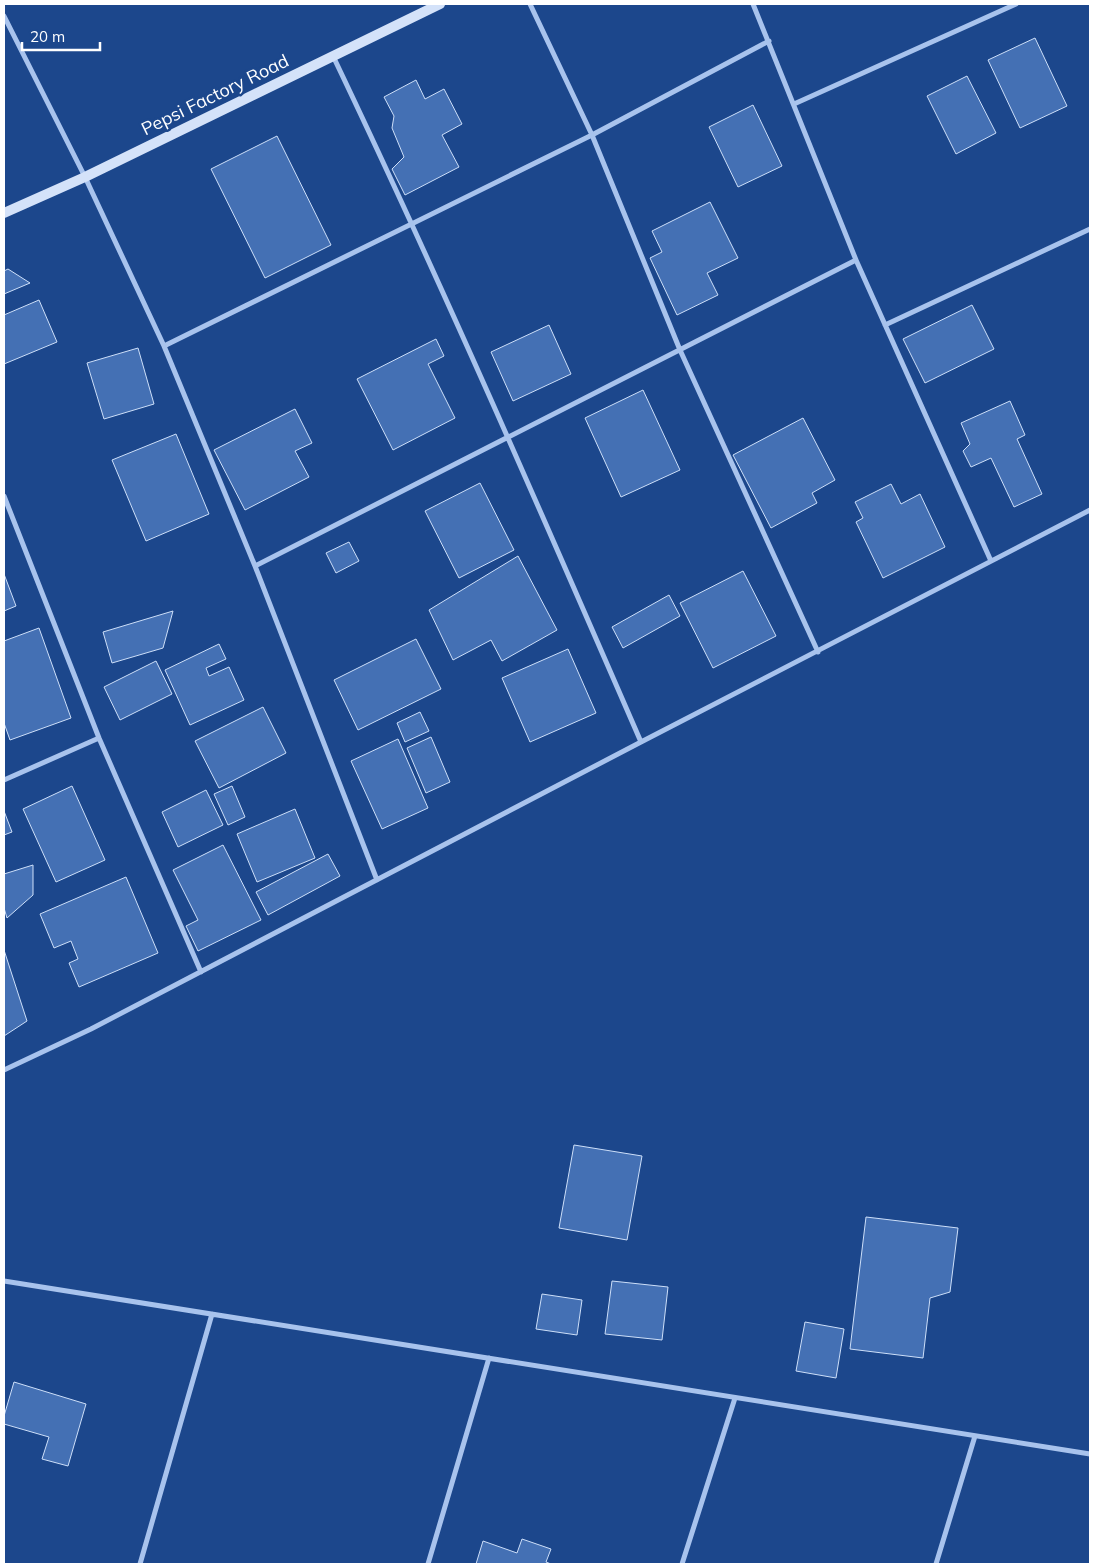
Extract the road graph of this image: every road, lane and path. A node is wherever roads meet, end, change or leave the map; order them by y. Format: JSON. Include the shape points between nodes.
{"nodes":[{"id":1,"x":440,"y":4,"type":"edge"},
{"id":2,"x":530,"y":4,"type":"edge"},
{"id":3,"x":753,"y":4,"type":"edge"},
{"id":4,"x":1016,"y":4,"type":"edge"},
{"id":5,"x":4,"y":16,"type":"edge"},
{"id":6,"x":769,"y":41,"type":"junction"},
{"id":7,"x":333,"y":56,"type":"junction"},
{"id":8,"x":794,"y":104,"type":"junction"},
{"id":9,"x":592,"y":134,"type":"junction"},
{"id":10,"x":85,"y":176,"type":"junction"},
{"id":11,"x":4,"y":213,"type":"edge"},
{"id":12,"x":413,"y":224,"type":"junction"},
{"id":13,"x":1090,"y":228,"type":"edge"},
{"id":14,"x":856,"y":260,"type":"junction"},
{"id":15,"x":885,"y":326,"type":"junction"},
{"id":16,"x":164,"y":346,"type":"junction"},
{"id":17,"x":680,"y":350,"type":"junction"},
{"id":18,"x":509,"y":437,"type":"junction"},
{"id":19,"x":4,"y":496,"type":"edge"},
{"id":20,"x":1090,"y":510,"type":"edge"},
{"id":21,"x":991,"y":562,"type":"junction"},
{"id":22,"x":255,"y":566,"type":"junction"},
{"id":23,"x":818,"y":652,"type":"junction"},
{"id":24,"x":99,"y":738,"type":"junction"},
{"id":25,"x":640,"y":742,"type":"junction"},
{"id":26,"x":4,"y":780,"type":"edge"},
{"id":27,"x":377,"y":880,"type":"junction"},
{"id":28,"x":201,"y":972,"type":"junction"},
{"id":29,"x":4,"y":1070,"type":"edge"},
{"id":30,"x":4,"y":1281,"type":"edge"},
{"id":31,"x":212,"y":1314,"type":"junction"},
{"id":32,"x":490,"y":1358,"type":"junction"},
{"id":33,"x":735,"y":1398,"type":"junction"},
{"id":34,"x":976,"y":1436,"type":"junction"},
{"id":35,"x":1090,"y":1454,"type":"edge"},
{"id":36,"x":140,"y":1564,"type":"edge"},
{"id":37,"x":428,"y":1564,"type":"edge"},
{"id":38,"x":682,"y":1564,"type":"edge"},
{"id":39,"x":936,"y":1564,"type":"edge"}],
"edges":[{"from":1,"to":7,"type":"main road","name":"Pepsi Factory Road"},
{"from":2,"to":9,"type":"street"},
{"from":3,"to":6,"type":"street"},
{"from":4,"to":8,"type":"street"},
{"from":5,"to":10,"type":"street"},
{"from":6,"to":8,"type":"street"},
{"from":6,"to":9,"type":"street"},
{"from":7,"to":10,"type":"main road","name":"Pepsi Factory Road"},
{"from":7,"to":12,"type":"street"},
{"from":8,"to":14,"type":"street"},
{"from":9,"to":12,"type":"street"},
{"from":9,"to":17,"type":"street"},
{"from":10,"to":11,"type":"main road","name":"Pepsi Factory Road"},
{"from":10,"to":16,"type":"street"},
{"from":12,"to":16,"type":"street"},
{"from":12,"to":18,"type":"street"},
{"from":13,"to":15,"type":"street"},
{"from":14,"to":15,"type":"street"},
{"from":14,"to":17,"type":"street"},
{"from":15,"to":21,"type":"street"},
{"from":16,"to":22,"type":"street"},
{"from":17,"to":18,"type":"street"},
{"from":17,"to":23,"type":"street"},
{"from":18,"to":22,"type":"street"},
{"from":18,"to":25,"type":"street"},
{"from":19,"to":24,"type":"street"},
{"from":20,"to":21,"type":"street"},
{"from":21,"to":23,"type":"street"},
{"from":22,"to":27,"type":"street"},
{"from":23,"to":25,"type":"street"},
{"from":24,"to":26,"type":"street"},
{"from":24,"to":28,"type":"street"},
{"from":25,"to":27,"type":"street"},
{"from":27,"to":28,"type":"street"},
{"from":28,"to":29,"type":"street"},
{"from":30,"to":31,"type":"street"},
{"from":31,"to":32,"type":"street"},
{"from":31,"to":36,"type":"street"},
{"from":32,"to":33,"type":"street"},
{"from":32,"to":37,"type":"street"},
{"from":33,"to":34,"type":"street"},
{"from":33,"to":38,"type":"street"},
{"from":34,"to":35,"type":"street"},
{"from":34,"to":39,"type":"street"}]}
